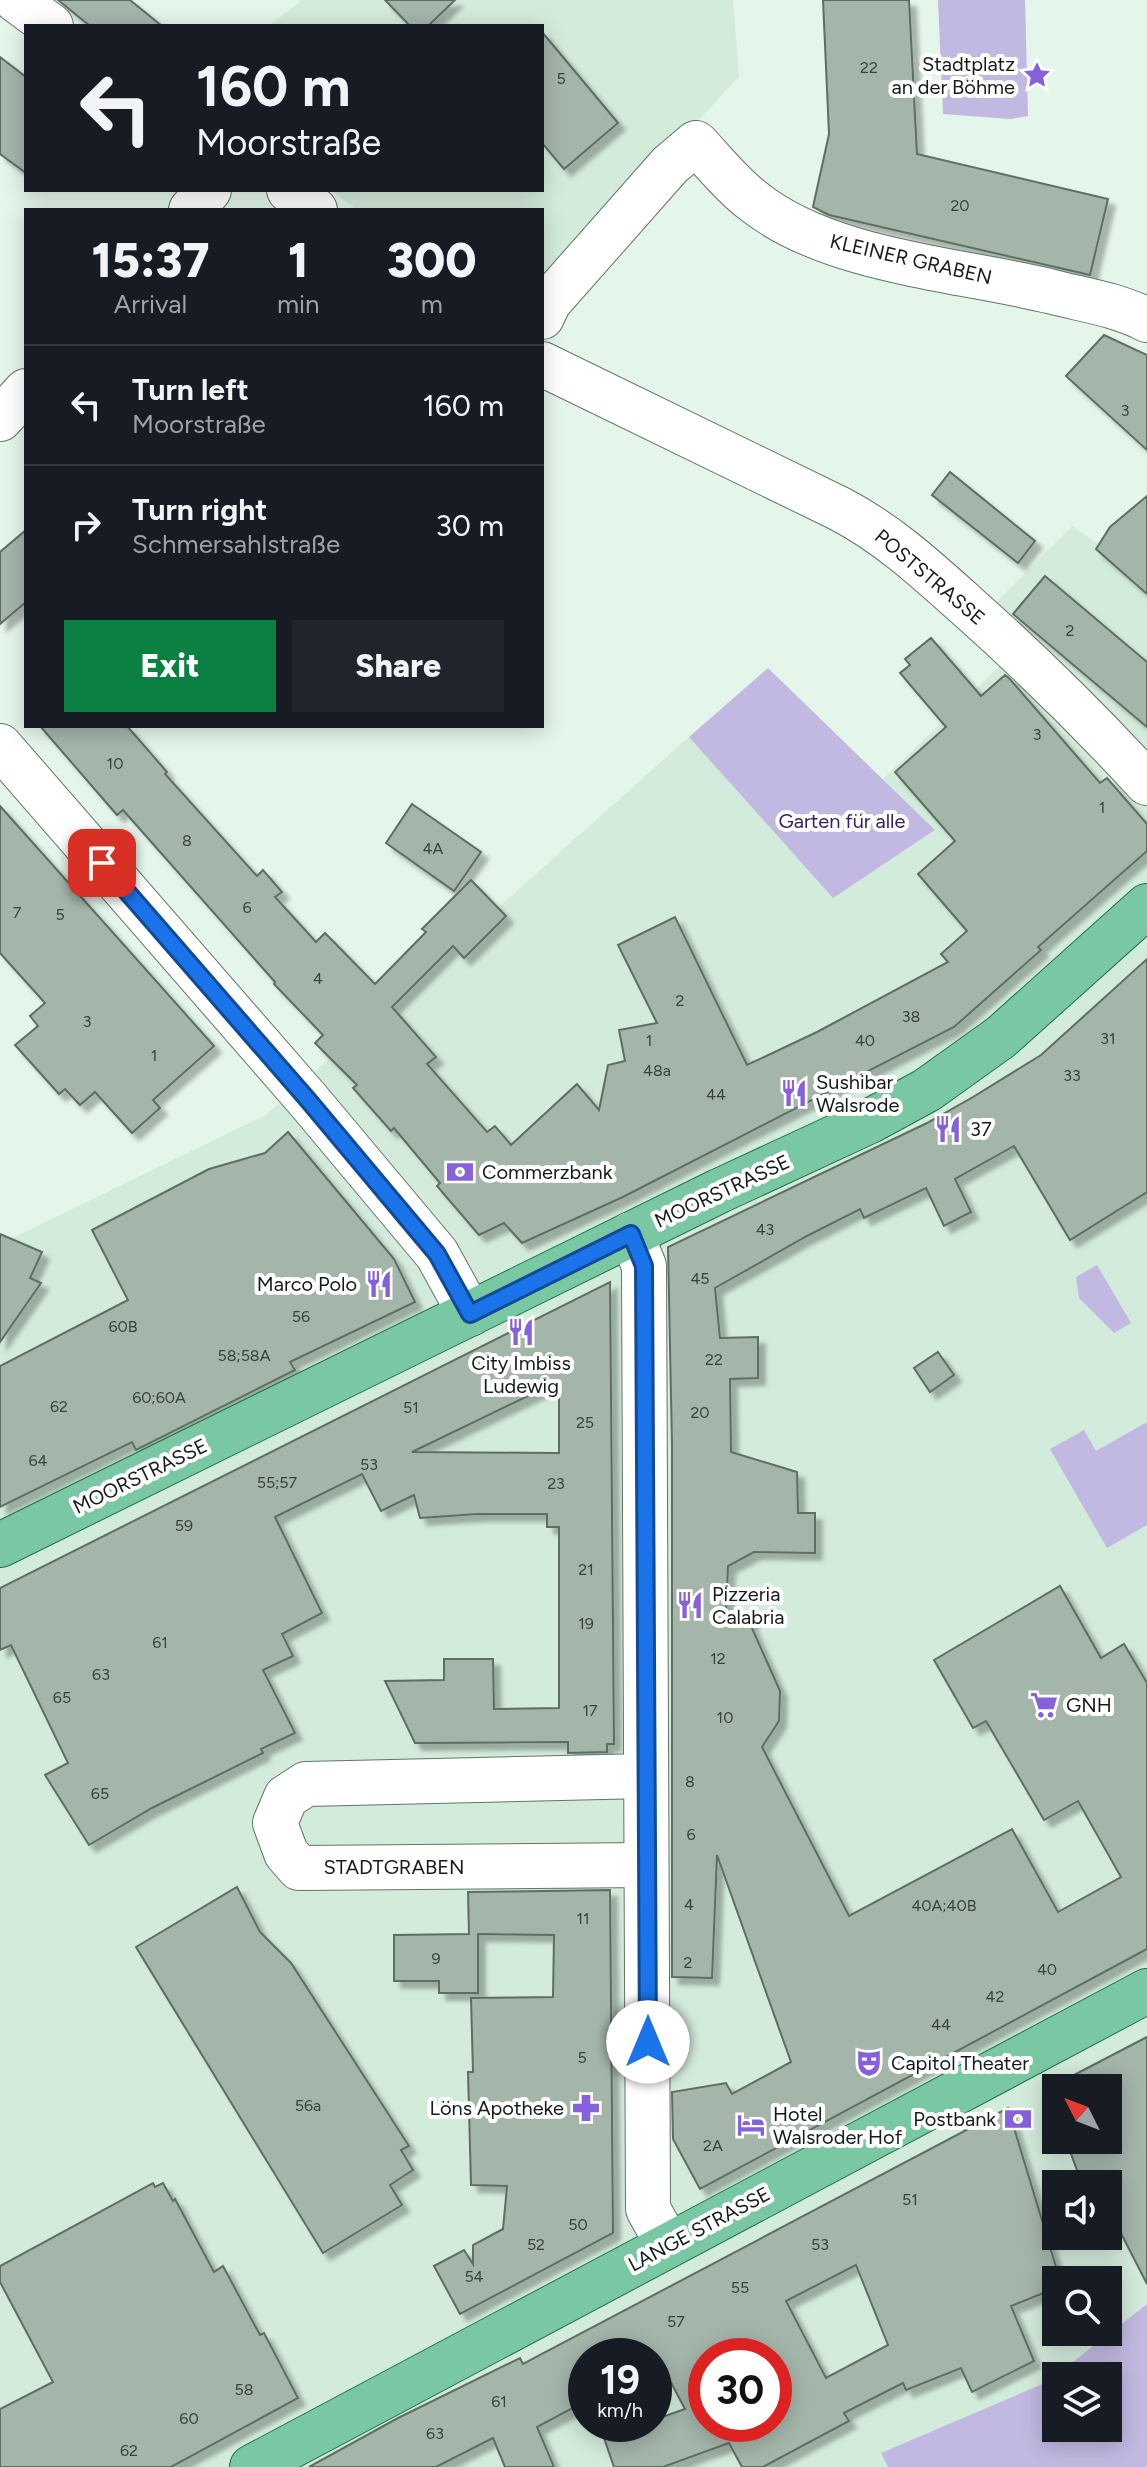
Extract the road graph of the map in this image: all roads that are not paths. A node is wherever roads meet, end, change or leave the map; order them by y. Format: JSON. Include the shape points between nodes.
{"nodes":[{"id":1,"x":16,"y":0,"type":"edge"},
{"id":2,"x":48,"y":24,"type":"edge"},
{"id":3,"x":207,"y":192,"type":"edge"},
{"id":4,"x":292,"y":192,"type":"edge"},
{"id":5,"x":193,"y":208,"type":"edge"},
{"id":6,"x":312,"y":208,"type":"edge"},
{"id":7,"x":544,"y":313,"type":"edge"},
{"id":8,"x":1147,"y":320,"type":"edge"},
{"id":9,"x":544,"y":365,"type":"edge"},
{"id":10,"x":24,"y":393,"type":"edge"},
{"id":11,"x":0,"y":419,"type":"edge"},
{"id":12,"x":0,"y":746,"type":"edge"},
{"id":13,"x":1147,"y":783,"type":"edge"},
{"id":14,"x":1147,"y":906,"type":"edge"},
{"id":15,"x":631,"y":1234,"type":"junction"},
{"id":16,"x":470,"y":1314,"type":"junction"},
{"id":17,"x":0,"y":1545,"type":"edge"},
{"id":18,"x":646,"y":1776,"type":"junction"},
{"id":19,"x":646,"y":1865,"type":"junction"},
{"id":20,"x":1147,"y":1991,"type":"edge"},
{"id":21,"x":668,"y":2245,"type":"junction"},
{"id":22,"x":252,"y":2467,"type":"edge"}],
"edges":[{"from":1,"to":2,"type":"street"},
{"from":3,"to":5,"type":"street"},
{"from":4,"to":6,"type":"street"},
{"from":7,"to":8,"type":"street","name":"KLEINER GRABEN","via":[[670,165],[696,143],[751,200],[820,239],[1016,283]]},
{"from":9,"to":13,"type":"street","name":"POSTSTRASSE","via":[[840,509],[885,537],[1002,638]]},
{"from":10,"to":11,"type":"street"},
{"from":12,"to":16,"type":"street","via":[[437,1254]]},
{"from":14,"to":15,"type":"main road","name":"MOORSTRASSE","via":[[1001,1037],[927,1090]]},
{"from":15,"to":16,"type":"main road","name":"MOORSTRASSE"},
{"from":15,"to":18,"type":"street","via":[[644,1266]]},
{"from":16,"to":17,"type":"main road","name":"MOORSTRASSE"},
{"from":18,"to":19,"type":"street"},
{"from":18,"to":19,"type":"street","name":"STADTGRABEN","via":[[306,1784],[286,1797],[275,1823],[286,1853],[299,1868]]},
{"from":19,"to":21,"type":"street","via":[[648,2209]]},
{"from":20,"to":21,"type":"main road","name":"LANGE STRASSE"},
{"from":21,"to":22,"type":"main road","name":"LANGE STRASSE"}]}
